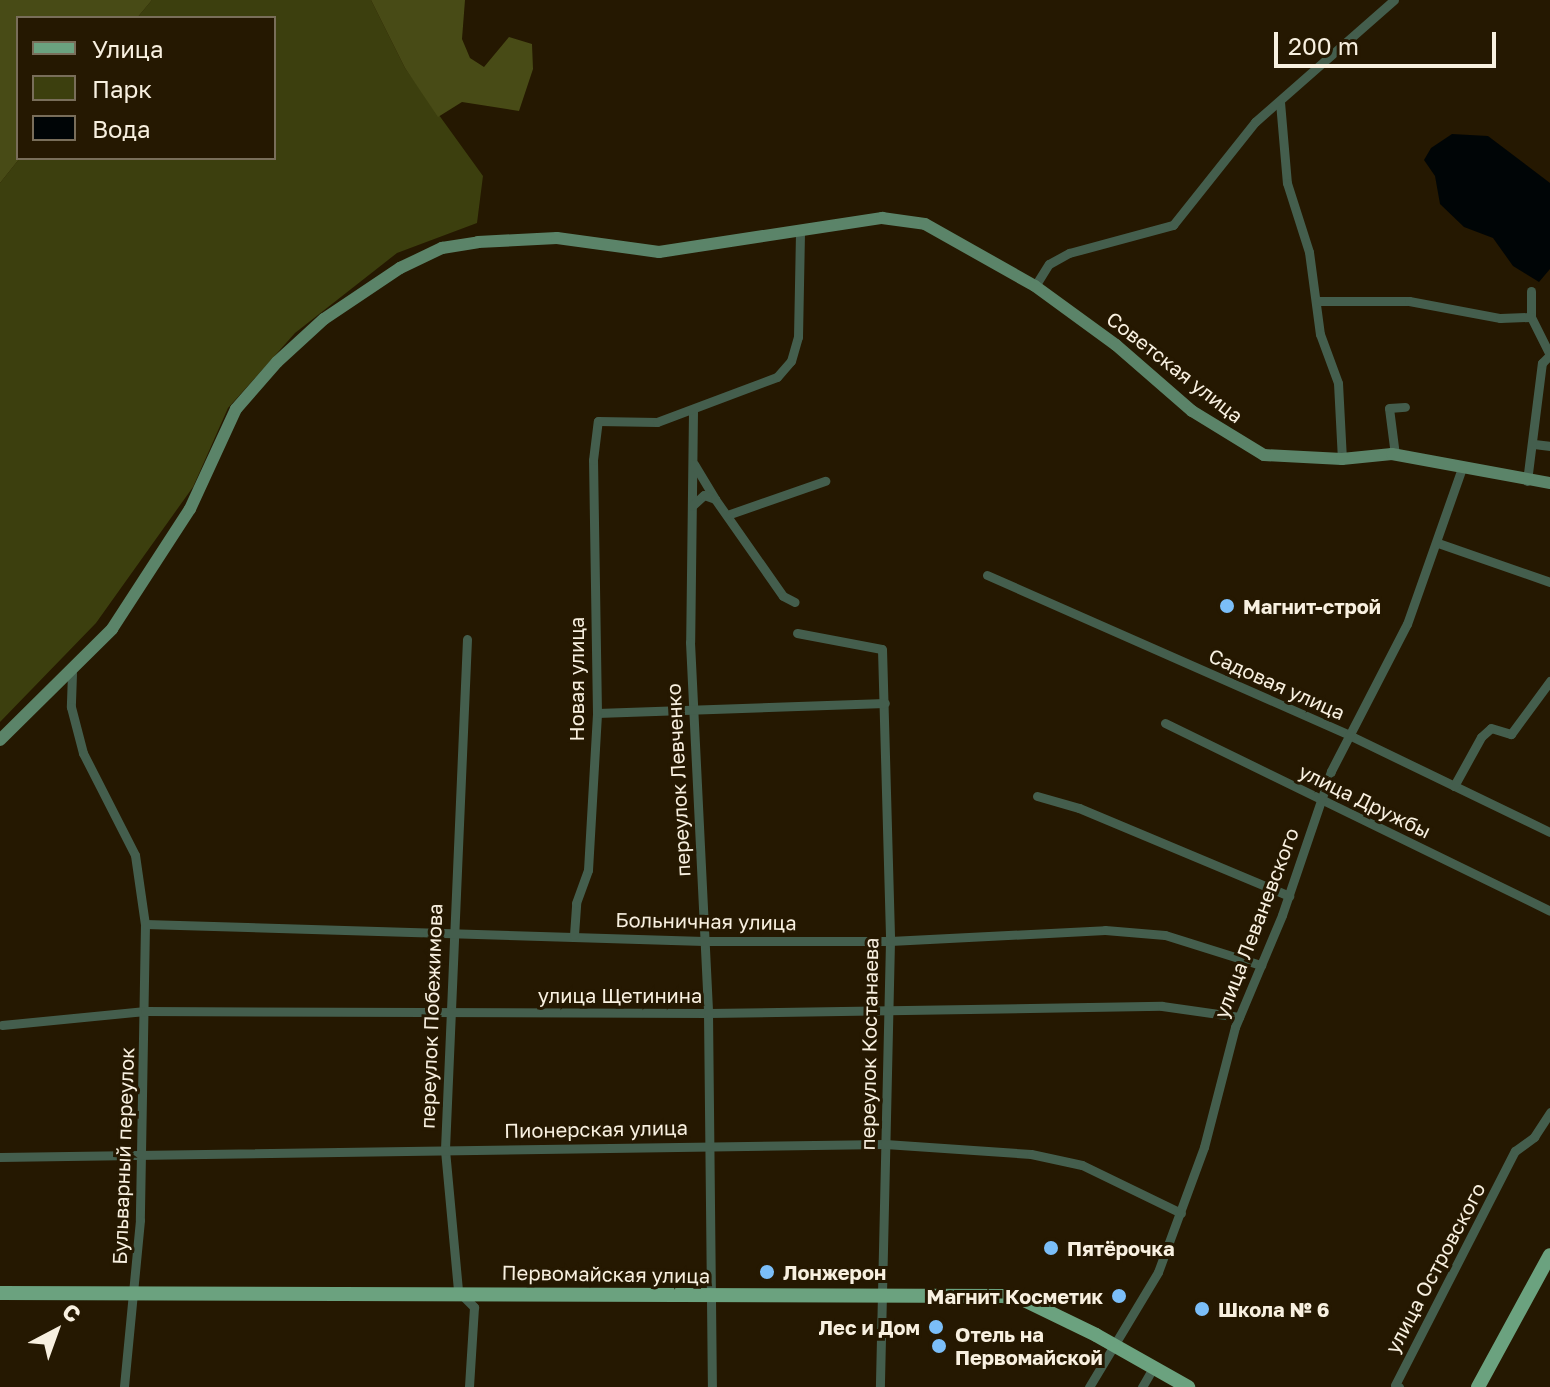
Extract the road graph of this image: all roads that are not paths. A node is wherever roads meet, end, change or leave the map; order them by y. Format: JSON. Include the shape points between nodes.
{"nodes":[{"id":1,"x":1394,"y":0,"type":"edge"},
{"id":2,"x":1280,"y":102,"type":"junction"},
{"id":3,"x":800,"y":234,"type":"junction"},
{"id":4,"x":1035,"y":286,"type":"junction"},
{"id":5,"x":1531,"y":291,"type":"dead end"},
{"id":6,"x":1319,"y":301,"type":"junction"},
{"id":7,"x":1531,"y":317,"type":"junction"},
{"id":8,"x":1550,"y":355,"type":"edge"},
{"id":9,"x":1405,"y":407,"type":"dead end"},
{"id":10,"x":693,"y":411,"type":"junction"},
{"id":11,"x":1534,"y":444,"type":"junction"},
{"id":12,"x":1550,"y":446,"type":"edge"},
{"id":13,"x":1395,"y":455,"type":"junction"},
{"id":14,"x":691,"y":457,"type":"junction"},
{"id":15,"x":1342,"y":459,"type":"junction"},
{"id":16,"x":1461,"y":471,"type":"junction"},
{"id":17,"x":825,"y":481,"type":"dead end"},
{"id":18,"x":1527,"y":481,"type":"junction"},
{"id":19,"x":1550,"y":483,"type":"edge"},
{"id":20,"x":715,"y":499,"type":"junction"},
{"id":21,"x":692,"y":506,"type":"junction"},
{"id":22,"x":730,"y":514,"type":"junction"},
{"id":23,"x":1438,"y":543,"type":"junction"},
{"id":24,"x":987,"y":575,"type":"dead end"},
{"id":25,"x":1550,"y":582,"type":"edge"},
{"id":26,"x":795,"y":602,"type":"dead end"},
{"id":27,"x":797,"y":633,"type":"dead end"},
{"id":28,"x":467,"y":639,"type":"dead end"},
{"id":29,"x":72,"y":673,"type":"junction"},
{"id":30,"x":1550,"y":681,"type":"edge"},
{"id":31,"x":885,"y":703,"type":"junction"},
{"id":32,"x":692,"y":709,"type":"junction"},
{"id":33,"x":597,"y":713,"type":"junction"},
{"id":34,"x":1165,"y":723,"type":"dead end"},
{"id":35,"x":1349,"y":735,"type":"junction"},
{"id":36,"x":0,"y":740,"type":"edge"},
{"id":37,"x":1454,"y":786,"type":"junction"},
{"id":38,"x":1037,"y":796,"type":"dead end"},
{"id":39,"x":1320,"y":800,"type":"junction"},
{"id":40,"x":1550,"y":832,"type":"edge"},
{"id":41,"x":1289,"y":896,"type":"junction"},
{"id":42,"x":1550,"y":911,"type":"edge"},
{"id":43,"x":145,"y":924,"type":"junction"},
{"id":44,"x":574,"y":935,"type":"junction"},
{"id":45,"x":451,"y":937,"type":"junction"},
{"id":46,"x":704,"y":941,"type":"junction"},
{"id":47,"x":890,"y":941,"type":"junction"},
{"id":48,"x":1261,"y":965,"type":"junction"},
{"id":49,"x":145,"y":1011,"type":"junction"},
{"id":50,"x":890,"y":1011,"type":"junction"},
{"id":51,"x":708,"y":1013,"type":"junction"},
{"id":52,"x":451,"y":1014,"type":"junction"},
{"id":53,"x":1239,"y":1017,"type":"junction"},
{"id":54,"x":2,"y":1025,"type":"edge"},
{"id":55,"x":1550,"y":1112,"type":"edge"},
{"id":56,"x":710,"y":1144,"type":"junction"},
{"id":57,"x":885,"y":1144,"type":"junction"},
{"id":58,"x":445,"y":1150,"type":"junction"},
{"id":59,"x":143,"y":1152,"type":"junction"},
{"id":60,"x":0,"y":1157,"type":"edge"},
{"id":61,"x":1181,"y":1213,"type":"junction"},
{"id":62,"x":1550,"y":1255,"type":"edge"},
{"id":63,"x":458,"y":1291,"type":"junction"},
{"id":64,"x":0,"y":1293,"type":"edge"},
{"id":65,"x":137,"y":1295,"type":"junction"},
{"id":66,"x":713,"y":1296,"type":"junction"},
{"id":67,"x":883,"y":1296,"type":"junction"},
{"id":68,"x":1114,"y":1346,"type":"junction"},
{"id":69,"x":1153,"y":1368,"type":"junction"},
{"id":70,"x":124,"y":1387,"type":"edge"},
{"id":71,"x":469,"y":1387,"type":"edge"},
{"id":72,"x":712,"y":1387,"type":"edge"},
{"id":73,"x":880,"y":1387,"type":"edge"},
{"id":74,"x":1089,"y":1387,"type":"edge"},
{"id":75,"x":1142,"y":1387,"type":"edge"},
{"id":76,"x":1188,"y":1387,"type":"edge"},
{"id":77,"x":1399,"y":1387,"type":"edge"},
{"id":78,"x":1478,"y":1387,"type":"edge"}],
"edges":[{"from":1,"to":2,"type":"street"},
{"from":2,"to":4,"type":"street","via":[[1236,144],[1173,225],[1069,253],[1049,264]]},
{"from":2,"to":6,"type":"street","via":[[1287,183]]},
{"from":3,"to":4,"type":"street","name":"Советская улица","via":[[882,218],[925,224]]},
{"from":3,"to":10,"type":"street","via":[[803,291],[791,361],[777,377]]},
{"from":3,"to":29,"type":"street","name":"Советская улица","via":[[659,252],[557,238],[510,239],[442,248],[400,268],[324,319],[236,409],[190,509],[112,629]]},
{"from":4,"to":15,"type":"street","name":"Советская улица","via":[[1225,435],[1264,455]]},
{"from":5,"to":7,"type":"street"},
{"from":6,"to":7,"type":"street","via":[[1409,301],[1500,318]]},
{"from":6,"to":15,"type":"street","via":[[1320,334],[1338,383]]},
{"from":7,"to":8,"type":"street"},
{"from":8,"to":11,"type":"street","via":[[1542,363]]},
{"from":9,"to":13,"type":"street","via":[[1389,408]]},
{"from":10,"to":14,"type":"street","name":"переулок Левченко"},
{"from":10,"to":33,"type":"street","name":"Новая улица","via":[[657,422],[598,421],[592,653]]},
{"from":11,"to":12,"type":"street"},
{"from":11,"to":18,"type":"street"},
{"from":13,"to":15,"type":"street","name":"Советская улица"},
{"from":13,"to":16,"type":"street","name":"Советская улица"},
{"from":14,"to":20,"type":"street"},
{"from":14,"to":21,"type":"street","name":"переулок Левченко"},
{"from":16,"to":18,"type":"street","name":"Советская улица"},
{"from":16,"to":23,"type":"street","name":"улица Леваневского"},
{"from":17,"to":22,"type":"street"},
{"from":18,"to":19,"type":"street","name":"Советская улица"},
{"from":20,"to":21,"type":"street","via":[[704,495]]},
{"from":20,"to":22,"type":"street"},
{"from":21,"to":32,"type":"street","name":"переулок Левченко"},
{"from":22,"to":26,"type":"street","via":[[775,586]]},
{"from":23,"to":25,"type":"street"},
{"from":23,"to":35,"type":"street","name":"улица Леваневского","via":[[1407,624]]},
{"from":24,"to":35,"type":"street","name":"Садовая улица"},
{"from":27,"to":31,"type":"street","name":"переулок Костанаева","via":[[882,649]]},
{"from":28,"to":45,"type":"street","name":"переулок Побежимова"},
{"from":29,"to":36,"type":"street","name":"Советская улица"},
{"from":29,"to":43,"type":"street","name":"Бульварный переулок","via":[[71,707],[83,753],[135,855]]},
{"from":30,"to":37,"type":"street","via":[[1511,734],[1491,728],[1481,737]]},
{"from":31,"to":32,"type":"street"},
{"from":31,"to":47,"type":"street","name":"переулок Костанаева"},
{"from":32,"to":33,"type":"street"},
{"from":32,"to":46,"type":"street","name":"переулок Левченко"},
{"from":33,"to":44,"type":"street","name":"Новая улица","via":[[588,870],[576,903]]},
{"from":34,"to":39,"type":"street","name":"улица Дружбы"},
{"from":35,"to":37,"type":"street","name":"Садовая улица"},
{"from":35,"to":39,"type":"street","name":"улица Леваневского"},
{"from":37,"to":40,"type":"street","name":"Садовая улица"},
{"from":38,"to":41,"type":"street","via":[[1079,808]]},
{"from":39,"to":41,"type":"street","name":"улица Леваневского"},
{"from":39,"to":42,"type":"street","name":"улица Дружбы"},
{"from":41,"to":48,"type":"street","name":"улица Леваневского"},
{"from":43,"to":45,"type":"street","name":"Больничная улица"},
{"from":43,"to":49,"type":"street","name":"Бульварный переулок"},
{"from":44,"to":45,"type":"street","name":"Больничная улица"},
{"from":44,"to":46,"type":"street","name":"Больничная улица"},
{"from":45,"to":52,"type":"street","name":"переулок Побежимова"},
{"from":46,"to":47,"type":"street","name":"Больничная улица"},
{"from":46,"to":51,"type":"street","name":"переулок Левченко"},
{"from":47,"to":48,"type":"street","name":"Больничная улица","via":[[1105,930],[1165,935]]},
{"from":47,"to":50,"type":"street","name":"переулок Костанаева"},
{"from":48,"to":53,"type":"street","name":"улица Леваневского"},
{"from":49,"to":52,"type":"street","name":"улица Щетинина"},
{"from":49,"to":54,"type":"street","name":"улица Щетинина"},
{"from":49,"to":59,"type":"street","name":"Бульварный переулок"},
{"from":50,"to":51,"type":"street","name":"улица Щетинина"},
{"from":50,"to":53,"type":"street","name":"улица Щетинина","via":[[1162,1006]]},
{"from":50,"to":57,"type":"street","name":"переулок Костанаева"},
{"from":51,"to":52,"type":"street","name":"улица Щетинина"},
{"from":51,"to":56,"type":"street","name":"переулок Левченко"},
{"from":52,"to":58,"type":"street","name":"переулок Побежимова"},
{"from":53,"to":61,"type":"street","name":"улица Леваневского"},
{"from":55,"to":77,"type":"street","name":"улица Островского","via":[[1510,1163],[1395,1385]]},
{"from":56,"to":57,"type":"street","name":"Пионерская улица"},
{"from":56,"to":58,"type":"street","name":"Пионерская улица"},
{"from":56,"to":66,"type":"street","name":"переулок Левченко"},
{"from":57,"to":61,"type":"street","name":"Пионерская улица","via":[[1031,1154],[1082,1165]]},
{"from":57,"to":67,"type":"street","name":"переулок Костанаева"},
{"from":58,"to":59,"type":"street","name":"Пионерская улица"},
{"from":58,"to":63,"type":"street","name":"переулок Побежимова"},
{"from":59,"to":60,"type":"street","name":"Пионерская улица"},
{"from":59,"to":65,"type":"street","name":"Бульварный переулок"},
{"from":61,"to":68,"type":"street","name":"улица Леваневского","via":[[1158,1272]]},
{"from":62,"to":78,"type":"main road"},
{"from":63,"to":65,"type":"main road","name":"Первомайская улица"},
{"from":63,"to":66,"type":"main road","name":"Первомайская улица"},
{"from":63,"to":71,"type":"street","name":"переулок Побежимова","via":[[474,1307]]},
{"from":64,"to":65,"type":"main road","name":"Первомайская улица"},
{"from":65,"to":70,"type":"street","name":"Бульварный переулок","via":[[128,1308]]},
{"from":66,"to":67,"type":"main road","name":"Первомайская улица"},
{"from":66,"to":72,"type":"street","name":"переулок Левченко"},
{"from":67,"to":68,"type":"main road","name":"Первомайская улица","via":[[1022,1299]]},
{"from":67,"to":73,"type":"street","name":"переулок Костанаева"},
{"from":68,"to":69,"type":"main road","name":"Первомайская улица"},
{"from":68,"to":74,"type":"street","name":"улица Леваневского"},
{"from":69,"to":75,"type":"street"},
{"from":69,"to":76,"type":"main road","name":"Первомайская улица"}]}
